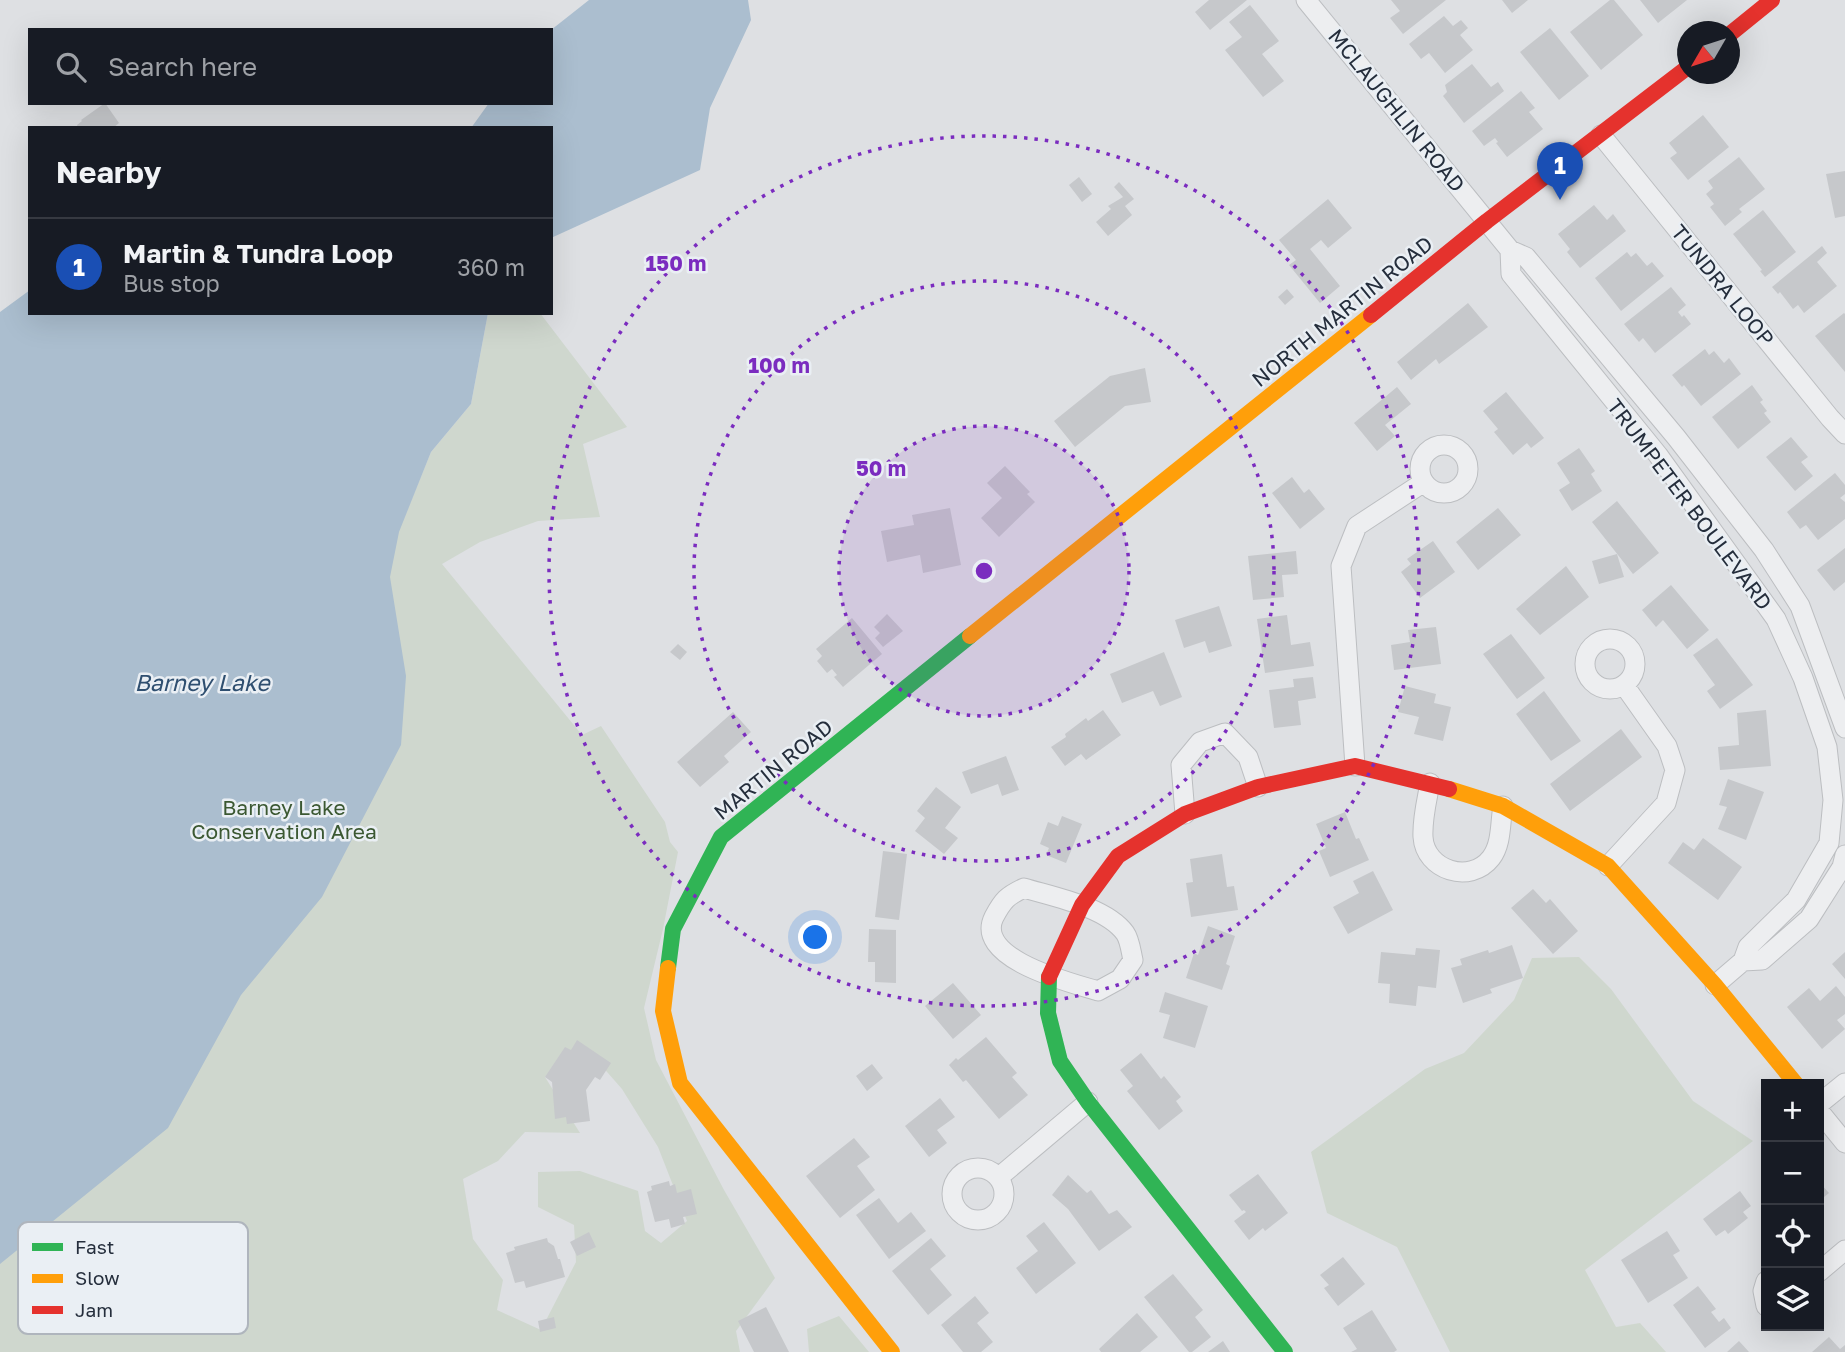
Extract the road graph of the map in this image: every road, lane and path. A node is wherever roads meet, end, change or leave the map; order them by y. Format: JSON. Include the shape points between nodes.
{"nodes":[{"id":1,"x":1306,"y":0,"type":"edge"},
{"id":2,"x":1772,"y":0,"type":"edge"},
{"id":3,"x":1740,"y":26,"type":"edge"},
{"id":4,"x":1677,"y":76,"type":"edge"},
{"id":5,"x":1601,"y":135,"type":"junction"},
{"id":6,"x":1487,"y":221,"type":"junction"},
{"id":7,"x":1510,"y":250,"type":"junction"},
{"id":8,"x":1845,"y":434,"type":"edge"},
{"id":9,"x":1424,"y":482,"type":"dead end"},
{"id":10,"x":1026,"y":594,"type":"joint"},
{"id":11,"x":1624,"y":685,"type":"dead end"},
{"id":12,"x":1845,"y":728,"type":"edge"},
{"id":13,"x":1354,"y":766,"type":"junction"},
{"id":14,"x":1430,"y":783,"type":"junction"},
{"id":15,"x":1258,"y":787,"type":"junction"},
{"id":16,"x":1503,"y":806,"type":"junction"},
{"id":17,"x":1185,"y":814,"type":"junction"},
{"id":18,"x":1845,"y":855,"type":"edge"},
{"id":19,"x":1608,"y":866,"type":"junction"},
{"id":20,"x":1082,"y":905,"type":"junction"},
{"id":21,"x":1743,"y":961,"type":"junction"},
{"id":22,"x":1049,"y":975,"type":"junction"},
{"id":23,"x":1715,"y":985,"type":"junction"},
{"id":24,"x":1792,"y":1079,"type":"edge"},
{"id":25,"x":1845,"y":1083,"type":"edge"},
{"id":26,"x":1824,"y":1100,"type":"edge"},
{"id":27,"x":1088,"y":1102,"type":"junction"},
{"id":28,"x":1824,"y":1117,"type":"edge"},
{"id":29,"x":1845,"y":1143,"type":"edge"},
{"id":30,"x":999,"y":1177,"type":"dead end"},
{"id":31,"x":1845,"y":1250,"type":"edge"},
{"id":32,"x":1824,"y":1268,"type":"edge"},
{"id":33,"x":892,"y":1352,"type":"edge"},
{"id":34,"x":1285,"y":1352,"type":"edge"}],
"edges":[{"from":1,"to":6,"type":"street","name":"MCLAUGHLIN ROAD"},
{"from":2,"to":3,"type":"street"},
{"from":4,"to":5,"type":"street","name":"NORTH MARTIN ROAD"},
{"from":5,"to":6,"type":"street","name":"NORTH MARTIN ROAD"},
{"from":5,"to":8,"type":"street","name":"TUNDRA LOOP"},
{"from":6,"to":7,"type":"street","name":"TRUMPETER BOULEVARD"},
{"from":6,"to":10,"type":"street","name":"NORTH MARTIN ROAD"},
{"from":7,"to":12,"type":"street","name":"TRUMPETER BOULEVARD","via":[[1526,257],[1764,550],[1800,606]]},
{"from":7,"to":21,"type":"street","name":"TRUMPETER BOULEVARD","via":[[1511,274],[1658,455],[1776,619],[1827,747],[1833,800],[1829,843],[1796,900],[1748,947]]},
{"from":9,"to":13,"type":"street","via":[[1357,526],[1341,566]]},
{"from":10,"to":33,"type":"street","name":"MARTIN ROAD","via":[[722,837],[673,929],[663,1011],[680,1083]]},
{"from":11,"to":19,"type":"street","via":[[1667,746],[1675,770],[1666,803]]},
{"from":13,"to":14,"type":"street"},
{"from":13,"to":15,"type":"street"},
{"from":14,"to":16,"type":"street"},
{"from":14,"to":16,"type":"street","via":[[1423,838],[1427,852],[1450,871],[1479,868],[1491,858],[1498,845]]},
{"from":15,"to":17,"type":"street"},
{"from":15,"to":17,"type":"street","via":[[1248,757],[1225,733],[1200,743],[1181,765]]},
{"from":16,"to":19,"type":"street"},
{"from":17,"to":20,"type":"street","via":[[1118,856]]},
{"from":18,"to":21,"type":"street","name":"TRUMPETER BOULEVARD","via":[[1809,919],[1762,960]]},
{"from":19,"to":23,"type":"street"},
{"from":20,"to":22,"type":"street"},
{"from":20,"to":22,"type":"street","via":[[1112,920],[1127,935],[1133,960],[1120,979],[1098,991]]},
{"from":20,"to":22,"type":"street","via":[[1024,888],[1006,897],[992,921],[994,939],[1014,960]]},
{"from":21,"to":23,"type":"street","name":"TRUMPETER BOULEVARD"},
{"from":22,"to":27,"type":"street","via":[[1048,1013],[1060,1061]]},
{"from":23,"to":24,"type":"street"},
{"from":25,"to":26,"type":"street"},
{"from":27,"to":30,"type":"street"},
{"from":27,"to":34,"type":"street"},
{"from":28,"to":29,"type":"street"},
{"from":31,"to":32,"type":"street"}]}
